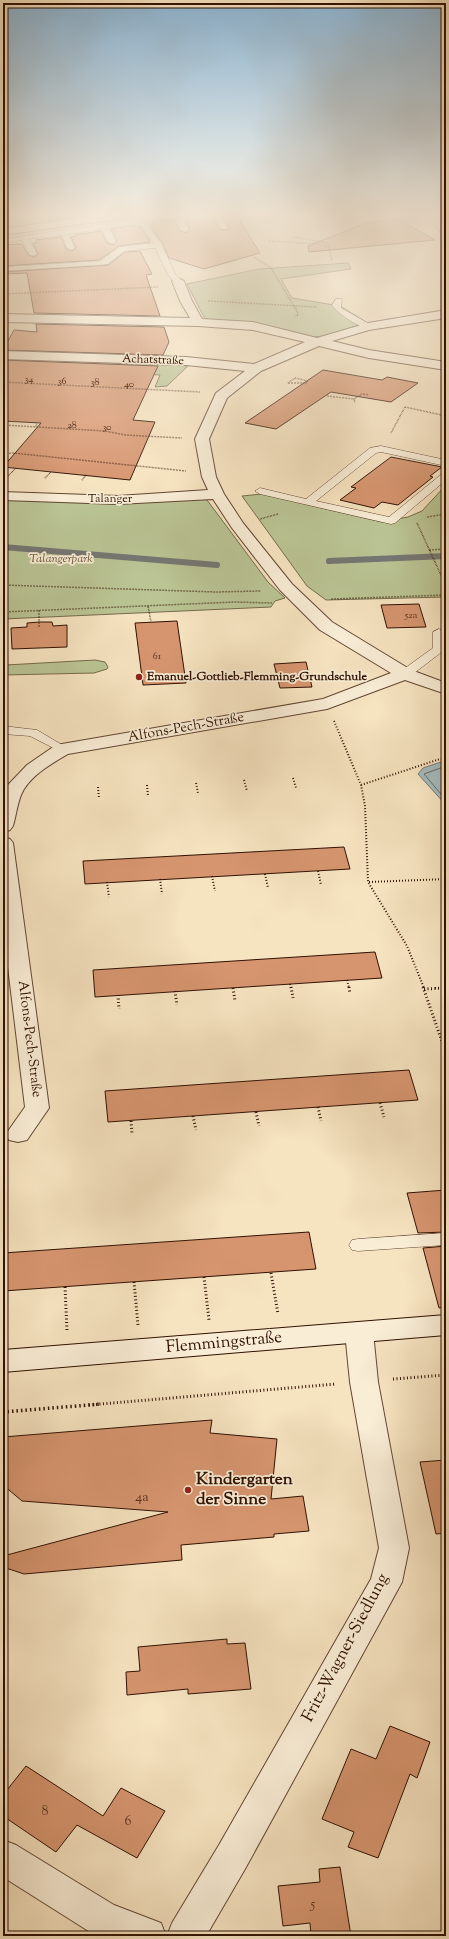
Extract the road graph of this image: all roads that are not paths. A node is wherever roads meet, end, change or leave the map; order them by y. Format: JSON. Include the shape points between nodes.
{"nodes":[{"id":1,"x":189,"y":305,"type":"edge"},
{"id":2,"x":338,"y":305,"type":"dead end"},
{"id":3,"x":446,"y":314,"type":"edge"},
{"id":4,"x":3,"y":318,"type":"edge"},
{"id":5,"x":198,"y":322,"type":"junction"},
{"id":6,"x":368,"y":327,"type":"junction"},
{"id":7,"x":319,"y":341,"type":"junction"},
{"id":8,"x":3,"y":355,"type":"edge"},
{"id":9,"x":446,"y":366,"type":"edge"},
{"id":10,"x":256,"y":368,"type":"junction"},
{"id":11,"x":446,"y":463,"type":"edge"},
{"id":12,"x":446,"y":475,"type":"edge"},
{"id":13,"x":260,"y":491,"type":"dead end"},
{"id":14,"x":217,"y":494,"type":"junction"},
{"id":15,"x":3,"y":496,"type":"edge"},
{"id":16,"x":308,"y":502,"type":"junction"},
{"id":17,"x":440,"y":632,"type":"dead end"},
{"id":18,"x":405,"y":674,"type":"junction"},
{"id":19,"x":446,"y":689,"type":"edge"},
{"id":20,"x":3,"y":730,"type":"edge"},
{"id":21,"x":63,"y":749,"type":"junction"},
{"id":22,"x":3,"y":826,"type":"edge"},
{"id":23,"x":3,"y":843,"type":"edge"},
{"id":24,"x":18,"y":1134,"type":"dead end"},
{"id":25,"x":446,"y":1239,"type":"edge"},
{"id":26,"x":358,"y":1245,"type":"dead end"},
{"id":27,"x":446,"y":1326,"type":"edge"},
{"id":28,"x":359,"y":1332,"type":"junction"},
{"id":29,"x":3,"y":1361,"type":"edge"},
{"id":30,"x":3,"y":1857,"type":"edge"},
{"id":31,"x":148,"y":1936,"type":"edge"},
{"id":32,"x":184,"y":1936,"type":"edge"}],
"edges":[{"from":1,"to":5,"type":"street"},
{"from":2,"to":6,"type":"lane"},
{"from":3,"to":6,"type":"street"},
{"from":4,"to":5,"type":"street"},
{"from":5,"to":7,"type":"street","via":[[253,326]]},
{"from":6,"to":7,"type":"street"},
{"from":7,"to":9,"type":"street","via":[[369,354]]},
{"from":7,"to":10,"type":"street"},
{"from":8,"to":10,"type":"street","name":"Achatstraße","via":[[186,361]]},
{"from":10,"to":14,"type":"street","via":[[221,396],[202,438],[209,477]]},
{"from":11,"to":16,"type":"lane","via":[[381,449],[373,450]]},
{"from":12,"to":16,"type":"lane","via":[[391,521]]},
{"from":13,"to":16,"type":"lane"},
{"from":14,"to":15,"type":"street","name":"Talanger","via":[[118,500]]},
{"from":14,"to":18,"type":"street","via":[[237,525],[286,587],[326,626]]},
{"from":17,"to":18,"type":"lane","via":[[439,649]]},
{"from":18,"to":19,"type":"street"},
{"from":18,"to":21,"type":"street","name":"Alfons-Pech-Straße","via":[[326,704]]},
{"from":20,"to":21,"type":"lane","via":[[33,733]]},
{"from":21,"to":22,"type":"street","name":"Alfons-Pech-Straße","via":[[44,760],[19,783],[11,796]]},
{"from":23,"to":24,"type":"street","name":"Alfons-Pech-Straße","via":[[37,1108]]},
{"from":25,"to":26,"type":"lane"},
{"from":27,"to":28,"type":"street","name":"Flemmingstraße"},
{"from":28,"to":29,"type":"street","name":"Flemmingstraße"},
{"from":28,"to":32,"type":"street","name":"Fritz-Wagner-Siedlung","via":[[364,1382],[394,1548],[386,1582],[232,1857]]},
{"from":30,"to":31,"type":"street","via":[[103,1918]]}]}
